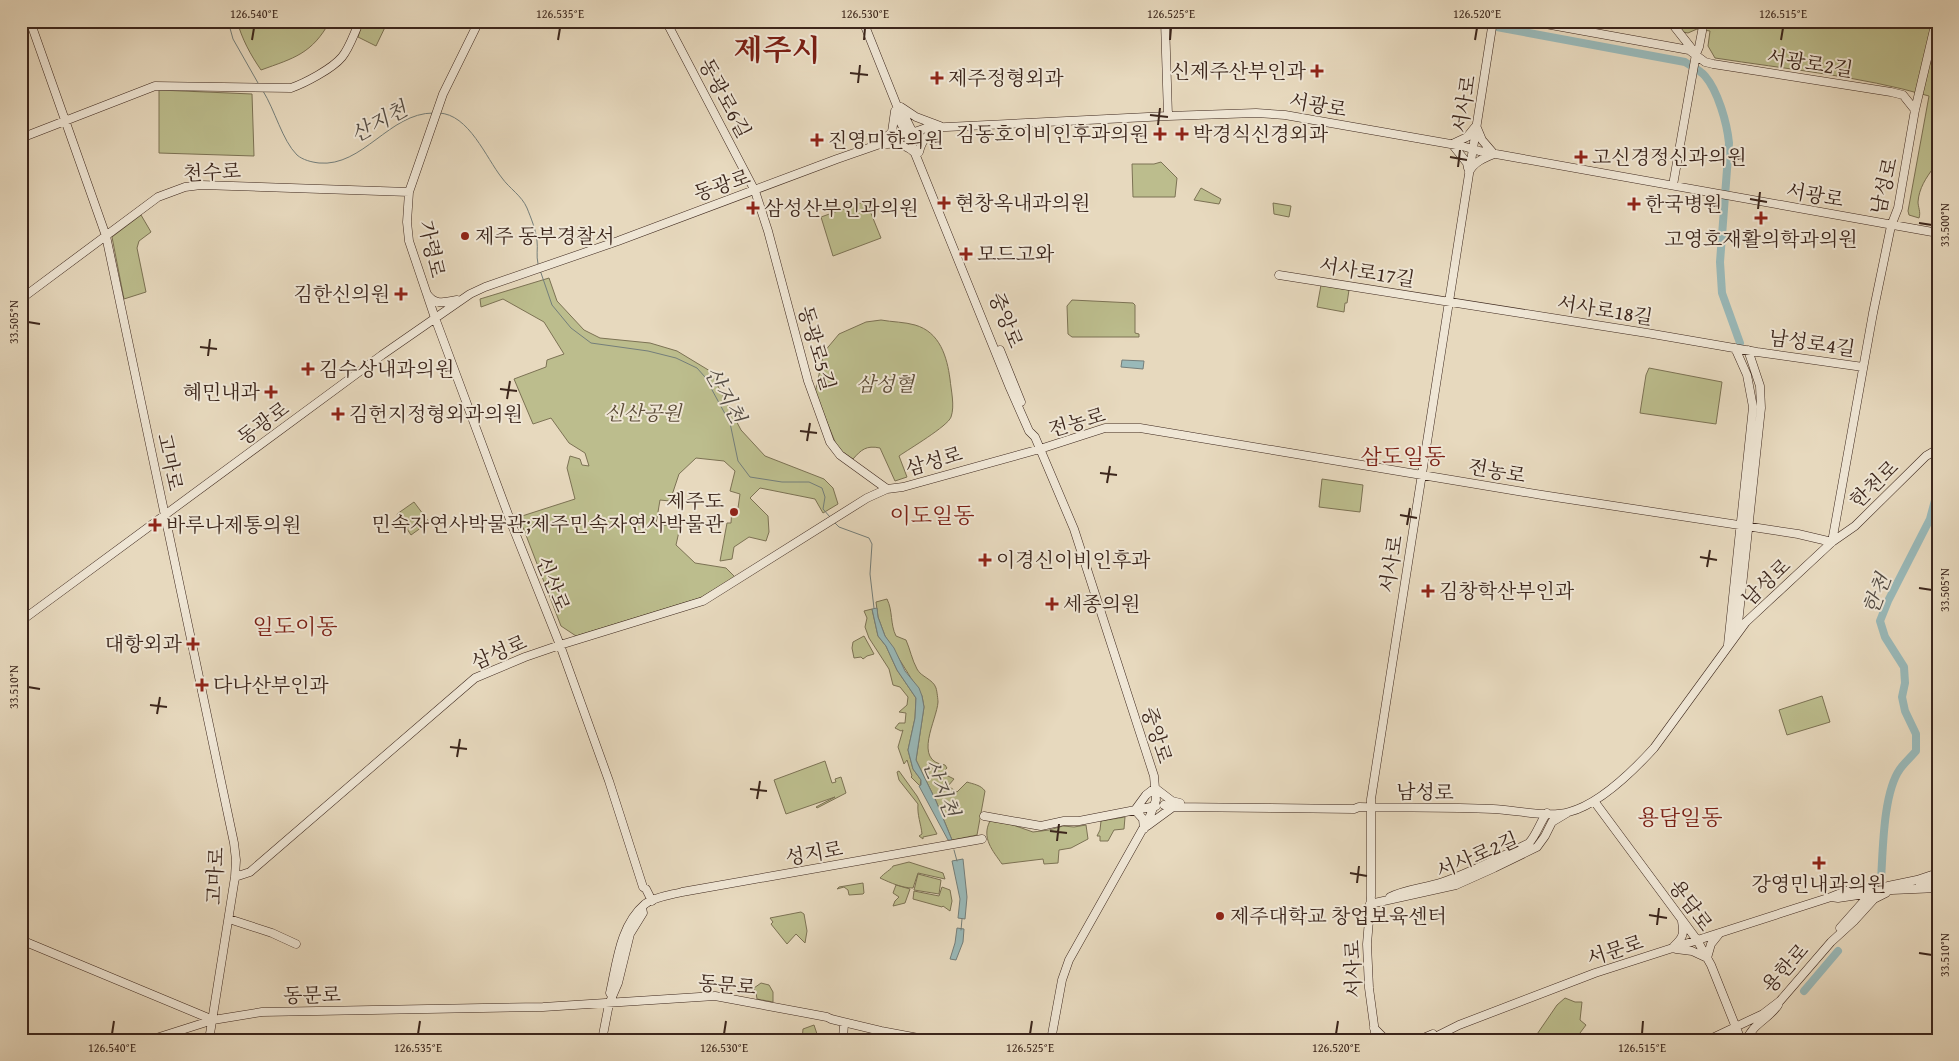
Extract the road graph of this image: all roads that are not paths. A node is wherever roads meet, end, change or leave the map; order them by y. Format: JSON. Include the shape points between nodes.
{"nodes":[{"id":1,"x":30,"y":21,"type":"edge"},
{"id":2,"x":360,"y":21,"type":"edge"},
{"id":3,"x":465,"y":21,"type":"edge"},
{"id":4,"x":666,"y":21,"type":"edge"},
{"id":5,"x":863,"y":21,"type":"edge"},
{"id":6,"x":1165,"y":21,"type":"edge"},
{"id":7,"x":1493,"y":21,"type":"edge"},
{"id":8,"x":1528,"y":21,"type":"edge"},
{"id":9,"x":1670,"y":21,"type":"edge"},
{"id":10,"x":1704,"y":21,"type":"edge"},
{"id":11,"x":1936,"y":21,"type":"edge"},
{"id":12,"x":478,"y":24,"type":"edge"},
{"id":13,"x":1696,"y":54,"type":"junction"},
{"id":14,"x":897,"y":106,"type":"junction"},
{"id":15,"x":1915,"y":110,"type":"junction"},
{"id":16,"x":1168,"y":116,"type":"junction"},
{"id":17,"x":64,"y":120,"type":"junction"},
{"id":18,"x":1477,"y":126,"type":"junction"},
{"id":19,"x":942,"y":127,"type":"junction"},
{"id":20,"x":910,"y":133,"type":"junction"},
{"id":21,"x":21,"y":138,"type":"edge"},
{"id":22,"x":1452,"y":144,"type":"junction"},
{"id":23,"x":877,"y":145,"type":"junction"},
{"id":24,"x":1472,"y":150,"type":"junction"},
{"id":25,"x":917,"y":152,"type":"junction"},
{"id":26,"x":1494,"y":154,"type":"junction"},
{"id":27,"x":1468,"y":174,"type":"junction"},
{"id":28,"x":1673,"y":185,"type":"junction"},
{"id":29,"x":755,"y":190,"type":"junction"},
{"id":30,"x":409,"y":192,"type":"junction"},
{"id":31,"x":1891,"y":226,"type":"junction"},
{"id":32,"x":1938,"y":233,"type":"edge"},
{"id":33,"x":106,"y":236,"type":"junction"},
{"id":34,"x":1279,"y":275,"type":"dead end"},
{"id":35,"x":425,"y":290,"type":"junction"},
{"id":36,"x":21,"y":299,"type":"edge"},
{"id":37,"x":462,"y":299,"type":"junction"},
{"id":38,"x":1448,"y":302,"type":"junction"},
{"id":39,"x":435,"y":318,"type":"junction"},
{"id":40,"x":1735,"y":348,"type":"junction"},
{"id":41,"x":1748,"y":350,"type":"junction"},
{"id":42,"x":1757,"y":352,"type":"joint"},
{"id":43,"x":1863,"y":367,"type":"junction"},
{"id":44,"x":1938,"y":448,"type":"edge"},
{"id":45,"x":1040,"y":449,"type":"junction"},
{"id":46,"x":1421,"y":474,"type":"junction"},
{"id":47,"x":887,"y":489,"type":"junction"},
{"id":48,"x":164,"y":516,"type":"junction"},
{"id":49,"x":1745,"y":527,"type":"junction"},
{"id":50,"x":1832,"y":542,"type":"junction"},
{"id":51,"x":21,"y":621,"type":"edge"},
{"id":52,"x":1737,"y":633,"type":"junction"},
{"id":53,"x":560,"y":645,"type":"junction"},
{"id":54,"x":1728,"y":645,"type":"junction"},
{"id":55,"x":1155,"y":788,"type":"junction"},
{"id":56,"x":1594,"y":801,"type":"junction"},
{"id":57,"x":1172,"y":805,"type":"junction"},
{"id":58,"x":1154,"y":807,"type":"junction"},
{"id":59,"x":1370,"y":807,"type":"junction"},
{"id":60,"x":1135,"y":810,"type":"junction"},
{"id":61,"x":1569,"y":812,"type":"junction"},
{"id":62,"x":1547,"y":813,"type":"junction"},
{"id":63,"x":984,"y":816,"type":"dead end"},
{"id":64,"x":1144,"y":829,"type":"junction"},
{"id":65,"x":978,"y":840,"type":"dead end"},
{"id":66,"x":1938,"y":873,"type":"edge"},
{"id":67,"x":235,"y":878,"type":"junction"},
{"id":68,"x":1891,"y":887,"type":"junction"},
{"id":69,"x":1937,"y":888,"type":"edge"},
{"id":70,"x":1851,"y":896,"type":"junction"},
{"id":71,"x":1872,"y":896,"type":"junction"},
{"id":72,"x":1831,"y":897,"type":"junction"},
{"id":73,"x":652,"y":901,"type":"junction"},
{"id":74,"x":1381,"y":901,"type":"junction"},
{"id":75,"x":1370,"y":904,"type":"junction"},
{"id":76,"x":642,"y":908,"type":"junction"},
{"id":77,"x":1855,"y":911,"type":"junction"},
{"id":78,"x":229,"y":919,"type":"junction"},
{"id":79,"x":1682,"y":919,"type":"junction"},
{"id":80,"x":1846,"y":928,"type":"junction"},
{"id":81,"x":1722,"y":931,"type":"junction"},
{"id":82,"x":21,"y":940,"type":"edge"},
{"id":83,"x":1697,"y":940,"type":"junction"},
{"id":84,"x":1831,"y":942,"type":"junction"},
{"id":85,"x":296,"y":944,"type":"dead end"},
{"id":86,"x":1671,"y":949,"type":"junction"},
{"id":87,"x":1708,"y":958,"type":"junction"},
{"id":88,"x":618,"y":983,"type":"junction"},
{"id":89,"x":610,"y":1000,"type":"junction"},
{"id":90,"x":629,"y":1001,"type":"junction"},
{"id":91,"x":1780,"y":1001,"type":"junction"},
{"id":92,"x":619,"y":1004,"type":"junction"},
{"id":93,"x":831,"y":1019,"type":"junction"},
{"id":94,"x":213,"y":1020,"type":"junction"},
{"id":95,"x":844,"y":1023,"type":"junction"},
{"id":96,"x":1459,"y":1025,"type":"junction"},
{"id":97,"x":1737,"y":1027,"type":"junction"},
{"id":98,"x":1374,"y":1028,"type":"junction"},
{"id":99,"x":150,"y":1040,"type":"edge"},
{"id":100,"x":210,"y":1040,"type":"edge"},
{"id":101,"x":602,"y":1040,"type":"edge"},
{"id":102,"x":843,"y":1040,"type":"edge"},
{"id":103,"x":929,"y":1040,"type":"edge"},
{"id":104,"x":1051,"y":1040,"type":"edge"},
{"id":105,"x":1370,"y":1040,"type":"edge"},
{"id":106,"x":1376,"y":1040,"type":"edge"},
{"id":107,"x":1386,"y":1040,"type":"edge"},
{"id":108,"x":1419,"y":1040,"type":"edge"},
{"id":109,"x":1429,"y":1040,"type":"edge"},
{"id":110,"x":1708,"y":1040,"type":"edge"},
{"id":111,"x":1741,"y":1040,"type":"edge"},
{"id":112,"x":1748,"y":1040,"type":"edge"}],
"edges":[{"from":1,"to":17,"type":"main road","name":"고마로"},
{"from":2,"to":17,"type":"main road","via":[[342,57],[300,85],[291,88],[155,86]]},
{"from":3,"to":12,"type":"main road"},
{"from":4,"to":29,"type":"main road","name":"동광로6길"},
{"from":5,"to":14,"type":"main road","name":"중앙로"},
{"from":6,"to":16,"type":"main road"},
{"from":7,"to":18,"type":"main road","name":"서사로"},
{"from":8,"to":13,"type":"main road","name":"서광로2길","via":[[1690,50]]},
{"from":9,"to":13,"type":"main road"},
{"from":10,"to":13,"type":"main road"},
{"from":11,"to":15,"type":"main road","name":"남성로"},
{"from":12,"to":30,"type":"main road","name":"가령로","via":[[443,94]]},
{"from":13,"to":15,"type":"main road","name":"서광로2길","via":[[1713,64],[1891,92],[1902,95]]},
{"from":13,"to":28,"type":"main road"},
{"from":14,"to":19,"type":"main road"},
{"from":14,"to":20,"type":"main road","name":"중앙로","via":[[898,117]]},
{"from":14,"to":23,"type":"main road","via":[[892,132]]},
{"from":15,"to":31,"type":"main road","name":"남성로","via":[[1898,208]]},
{"from":16,"to":19,"type":"main road","name":"서광로"},
{"from":16,"to":22,"type":"main road","name":"서광로","via":[[1285,115]]},
{"from":17,"to":21,"type":"main road"},
{"from":17,"to":33,"type":"main road","name":"고마로"},
{"from":18,"to":22,"type":"main road","via":[[1467,137]]},
{"from":18,"to":24,"type":"main road","name":"서사로"},
{"from":18,"to":26,"type":"main road","via":[[1482,140]]},
{"from":19,"to":20,"type":"main road","name":"서광로"},
{"from":19,"to":25,"type":"main road","via":[[928,134]]},
{"from":20,"to":23,"type":"main road","name":"동광로"},
{"from":20,"to":25,"type":"main road","name":"중앙로"},
{"from":22,"to":24,"type":"main road","name":"서광로"},
{"from":22,"to":27,"type":"main road","via":[[1467,163]]},
{"from":23,"to":25,"type":"main road","via":[[894,144]]},
{"from":23,"to":29,"type":"main road","name":"동광로"},
{"from":24,"to":26,"type":"main road","name":"서광로"},
{"from":24,"to":27,"type":"main road","name":"서사로"},
{"from":25,"to":45,"type":"main road","name":"중앙로","via":[[1010,388]]},
{"from":26,"to":27,"type":"main road","via":[[1477,163]]},
{"from":26,"to":28,"type":"main road","name":"서광로"},
{"from":27,"to":38,"type":"main road","name":"서사로"},
{"from":28,"to":31,"type":"main road","name":"서광로"},
{"from":29,"to":37,"type":"main road","name":"동광로","via":[[485,287]]},
{"from":29,"to":47,"type":"main road","name":"동광로5길","via":[[808,381],[830,442],[840,455]]},
{"from":30,"to":33,"type":"main road","name":"천수로","via":[[185,187],[158,197]]},
{"from":30,"to":35,"type":"main road","name":"가령로","via":[[406,222],[409,241]]},
{"from":31,"to":32,"type":"main road","name":"서광로"},
{"from":31,"to":43,"type":"main road","name":"남성로"},
{"from":33,"to":36,"type":"main road","name":"천수로"},
{"from":33,"to":48,"type":"main road","name":"고마로"},
{"from":34,"to":38,"type":"main road","name":"서사로17길"},
{"from":35,"to":37,"type":"main road","via":[[436,302]]},
{"from":35,"to":39,"type":"main road","name":"가령로"},
{"from":37,"to":39,"type":"main road","name":"동광로"},
{"from":38,"to":40,"type":"main road","name":"서사로18길"},
{"from":38,"to":46,"type":"main road","name":"서사로"},
{"from":39,"to":48,"type":"main road","name":"동광로"},
{"from":39,"to":53,"type":"main road","name":"신산로"},
{"from":40,"to":41,"type":"main road","name":"서사로18길"},
{"from":40,"to":49,"type":"main road","via":[[1748,375],[1753,407]]},
{"from":41,"to":42,"type":"main road","name":"서사로18길"},
{"from":41,"to":49,"type":"main road","via":[[1760,386],[1761,408]]},
{"from":42,"to":43,"type":"main road","name":"남성로4길"},
{"from":43,"to":50,"type":"main road","name":"남성로"},
{"from":44,"to":50,"type":"main road","name":"한천로","via":[[1855,526]]},
{"from":45,"to":46,"type":"main road","name":"전농로","via":[[1105,428],[1140,428]]},
{"from":45,"to":47,"type":"main road","name":"삼성로"},
{"from":45,"to":55,"type":"main road","name":"중앙로","via":[[1074,529],[1154,776]]},
{"from":46,"to":49,"type":"main road","name":"전농로"},
{"from":46,"to":59,"type":"main road","name":"서사로"},
{"from":47,"to":53,"type":"main road","name":"삼성로","via":[[867,498],[703,601]]},
{"from":48,"to":51,"type":"main road","name":"동광로"},
{"from":48,"to":67,"type":"main road","name":"고마로","via":[[234,843]]},
{"from":49,"to":50,"type":"main road","name":"전농로"},
{"from":49,"to":52,"type":"main road"},
{"from":49,"to":54,"type":"main road"},
{"from":50,"to":52,"type":"main road","name":"남성로"},
{"from":52,"to":54,"type":"main road","name":"남성로"},
{"from":53,"to":67,"type":"main road","name":"삼성로","via":[[475,678],[250,872]]},
{"from":53,"to":73,"type":"main road","name":"신산로"},
{"from":54,"to":56,"type":"main road","name":"남성로","via":[[1654,748]]},
{"from":55,"to":57,"type":"main road","via":[[1172,801]]},
{"from":55,"to":58,"type":"main road","name":"중앙로"},
{"from":55,"to":60,"type":"main road"},
{"from":56,"to":61,"type":"main road","name":"남성로"},
{"from":56,"to":79,"type":"main road","name":"용담로"},
{"from":57,"to":58,"type":"main road","name":"남성로"},
{"from":57,"to":59,"type":"main road","name":"남성로"},
{"from":57,"to":64,"type":"main road"},
{"from":58,"to":60,"type":"main road","name":"남성로"},
{"from":58,"to":64,"type":"main road","name":"중앙로"},
{"from":59,"to":62,"type":"main road","name":"남성로"},
{"from":59,"to":75,"type":"main road","name":"서사로"},
{"from":60,"to":63,"type":"main road","name":"남성로","via":[[1041,826]]},
{"from":60,"to":64,"type":"main road","via":[[1143,820]]},
{"from":61,"to":62,"type":"main road","name":"남성로"},
{"from":61,"to":74,"type":"main road","name":"서사로2길","via":[[1552,822],[1537,847],[1524,854],[1456,885]]},
{"from":62,"to":74,"type":"main road","name":"서사로2길","via":[[1529,843],[1461,876],[1399,892]]},
{"from":64,"to":104,"type":"main road","name":"중앙로","via":[[1069,960],[1060,986]]},
{"from":65,"to":73,"type":"main road","name":"성지로","via":[[682,892]]},
{"from":66,"to":68,"type":"main road"},
{"from":67,"to":78,"type":"main road","name":"고마로"},
{"from":68,"to":69,"type":"main road"},
{"from":68,"to":71,"type":"main road","name":"서문로"},
{"from":68,"to":72,"type":"main road","via":[[1846,891]]},
{"from":70,"to":71,"type":"main road","name":"서문로"},
{"from":70,"to":72,"type":"main road","name":"서문로"},
{"from":70,"to":77,"type":"main road","via":[[1856,902]]},
{"from":71,"to":77,"type":"main road","name":"용한로"},
{"from":71,"to":80,"type":"main road","name":"용한로"},
{"from":72,"to":81,"type":"main road","name":"서문로"},
{"from":73,"to":76,"type":"main road"},
{"from":74,"to":75,"type":"main road","name":"서사로2길"},
{"from":75,"to":98,"type":"main road","name":"서사로","via":[[1368,959]]},
{"from":76,"to":88,"type":"main road","via":[[643,913],[630,934]]},
{"from":76,"to":89,"type":"main road","via":[[638,909],[625,931]]},
{"from":77,"to":80,"type":"main road","via":[[1858,910]]},
{"from":77,"to":84,"type":"main road","name":"용한로"},
{"from":78,"to":85,"type":"main road","name":"고마로","via":[[272,932]]},
{"from":78,"to":94,"type":"main road","name":"고마로"},
{"from":79,"to":83,"type":"main road","name":"용담로"},
{"from":79,"to":86,"type":"main road","via":[[1683,937]]},
{"from":80,"to":84,"type":"main road","name":"용한로"},
{"from":81,"to":83,"type":"main road","name":"서문로"},
{"from":81,"to":87,"type":"main road","via":[[1711,944]]},
{"from":82,"to":94,"type":"main road"},
{"from":83,"to":86,"type":"main road","name":"서문로"},
{"from":83,"to":87,"type":"main road","name":"용담로"},
{"from":84,"to":91,"type":"main road","name":"용한로"},
{"from":86,"to":87,"type":"main road","via":[[1687,950]]},
{"from":86,"to":96,"type":"main road","name":"서문로","via":[[1595,973]]},
{"from":87,"to":97,"type":"main road","name":"용담로"},
{"from":88,"to":89,"type":"main road"},
{"from":88,"to":90,"type":"main road","via":[[621,996]]},
{"from":89,"to":92,"type":"main road","name":"동문로"},
{"from":89,"to":94,"type":"main road","name":"동문로","via":[[523,1008],[262,1012]]},
{"from":89,"to":101,"type":"main road"},
{"from":90,"to":92,"type":"main road","name":"동문로"},
{"from":90,"to":93,"type":"main road","name":"동문로","via":[[721,996]]},
{"from":91,"to":97,"type":"main road","name":"용한로"},
{"from":91,"to":112,"type":"main road","via":[[1772,1014],[1752,1029]]},
{"from":92,"to":93,"type":"main road","name":"동문로","via":[[719,1000]]},
{"from":93,"to":95,"type":"main road","name":"동문로"},
{"from":94,"to":99,"type":"main road","name":"동문로"},
{"from":94,"to":100,"type":"main road","name":"고마로"},
{"from":95,"to":102,"type":"main road"},
{"from":95,"to":103,"type":"main road","name":"동문로"},
{"from":96,"to":108,"type":"main road","name":"서문로"},
{"from":96,"to":109,"type":"main road","name":"서문로"},
{"from":97,"to":110,"type":"main road","name":"용한로"},
{"from":97,"to":111,"type":"main road","name":"용담로"},
{"from":98,"to":105,"type":"main road"},
{"from":98,"to":106,"type":"main road","name":"서사로"},
{"from":98,"to":107,"type":"main road"}]}
